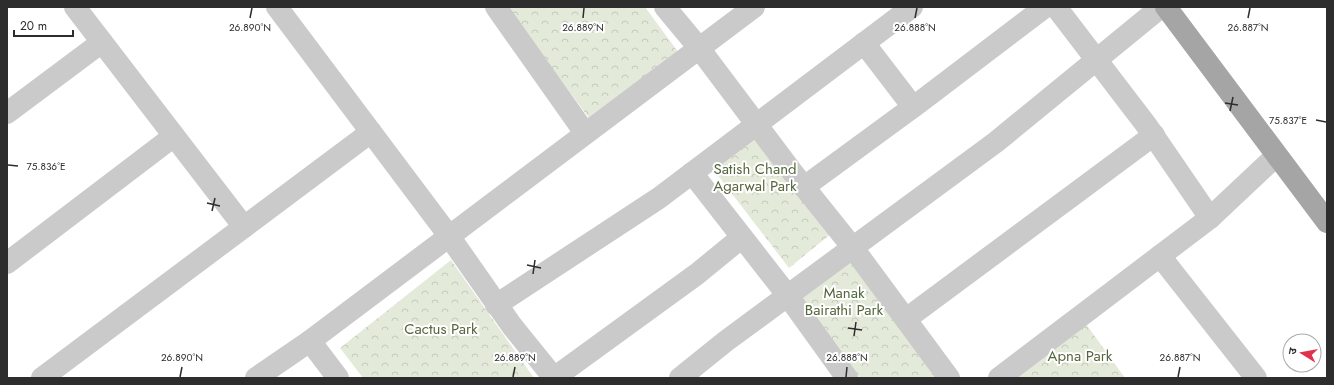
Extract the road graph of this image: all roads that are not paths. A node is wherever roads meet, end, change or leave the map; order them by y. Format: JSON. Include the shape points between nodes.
{"nodes":[{"id":1,"x":75,"y":7,"type":"edge"},
{"id":2,"x":277,"y":7,"type":"edge"},
{"id":3,"x":496,"y":7,"type":"edge"},
{"id":4,"x":665,"y":7,"type":"edge"},
{"id":5,"x":754,"y":7,"type":"edge"},
{"id":6,"x":912,"y":7,"type":"edge"},
{"id":7,"x":1045,"y":7,"type":"edge"},
{"id":8,"x":1056,"y":7,"type":"edge"},
{"id":9,"x":1161,"y":7,"type":"edge"},
{"id":10,"x":1166,"y":7,"type":"edge"},
{"id":11,"x":102,"y":42,"type":"junction"},
{"id":12,"x":864,"y":43,"type":"junction"},
{"id":13,"x":699,"y":48,"type":"junction"},
{"id":14,"x":1096,"y":60,"type":"junction"},
{"id":15,"x":913,"y":107,"type":"junction"},
{"id":16,"x":7,"y":113,"type":"edge"},
{"id":17,"x":756,"y":124,"type":"junction"},
{"id":18,"x":371,"y":132,"type":"junction"},
{"id":19,"x":585,"y":134,"type":"junction"},
{"id":20,"x":1154,"y":135,"type":"junction"},
{"id":21,"x":174,"y":136,"type":"junction"},
{"id":22,"x":1276,"y":156,"type":"junction"},
{"id":23,"x":692,"y":173,"type":"junction"},
{"id":24,"x":804,"y":187,"type":"junction"},
{"id":25,"x":1210,"y":218,"type":"junction"},
{"id":26,"x":1327,"y":222,"type":"edge"},
{"id":27,"x":244,"y":227,"type":"junction"},
{"id":28,"x":449,"y":236,"type":"junction"},
{"id":29,"x":741,"y":238,"type":"junction"},
{"id":30,"x":853,"y":248,"type":"junction"},
{"id":31,"x":1160,"y":256,"type":"junction"},
{"id":32,"x":7,"y":263,"type":"edge"},
{"id":33,"x":788,"y":296,"type":"junction"},
{"id":34,"x":496,"y":305,"type":"junction"},
{"id":35,"x":906,"y":319,"type":"junction"},
{"id":36,"x":310,"y":341,"type":"junction"},
{"id":37,"x":838,"y":375,"type":"edge"},
{"id":38,"x":1248,"y":376,"type":"edge"},
{"id":39,"x":42,"y":378,"type":"edge"},
{"id":40,"x":256,"y":378,"type":"edge"},
{"id":41,"x":338,"y":378,"type":"edge"},
{"id":42,"x":554,"y":378,"type":"edge"},
{"id":43,"x":680,"y":378,"type":"edge"},
{"id":44,"x":949,"y":378,"type":"edge"},
{"id":45,"x":998,"y":378,"type":"edge"}],
"edges":[{"from":1,"to":11,"type":"street"},
{"from":2,"to":18,"type":"street"},
{"from":3,"to":19,"type":"street"},
{"from":4,"to":13,"type":"street"},
{"from":5,"to":13,"type":"street"},
{"from":6,"to":12,"type":"street"},
{"from":7,"to":15,"type":"street"},
{"from":8,"to":14,"type":"street"},
{"from":9,"to":14,"type":"street"},
{"from":10,"to":22,"type":"main road"},
{"from":11,"to":16,"type":"street"},
{"from":11,"to":21,"type":"street"},
{"from":12,"to":15,"type":"street"},
{"from":12,"to":17,"type":"street"},
{"from":13,"to":17,"type":"street"},
{"from":13,"to":19,"type":"street"},
{"from":14,"to":20,"type":"street"},
{"from":14,"to":30,"type":"street","via":[[996,142]]},
{"from":15,"to":24,"type":"street"},
{"from":17,"to":23,"type":"street"},
{"from":17,"to":24,"type":"street"},
{"from":18,"to":27,"type":"street"},
{"from":18,"to":28,"type":"street"},
{"from":19,"to":28,"type":"street"},
{"from":20,"to":25,"type":"street"},
{"from":20,"to":35,"type":"street"},
{"from":21,"to":27,"type":"street"},
{"from":21,"to":32,"type":"street"},
{"from":22,"to":25,"type":"street"},
{"from":22,"to":26,"type":"main road"},
{"from":23,"to":29,"type":"street"},
{"from":23,"to":34,"type":"street","via":[[659,198]]},
{"from":24,"to":30,"type":"street"},
{"from":25,"to":31,"type":"street"},
{"from":27,"to":39,"type":"street"},
{"from":28,"to":34,"type":"street"},
{"from":28,"to":36,"type":"street"},
{"from":29,"to":33,"type":"street"},
{"from":29,"to":42,"type":"street","via":[[691,278]]},
{"from":30,"to":33,"type":"street"},
{"from":30,"to":35,"type":"street"},
{"from":31,"to":38,"type":"street"},
{"from":31,"to":45,"type":"street"},
{"from":33,"to":37,"type":"street"},
{"from":33,"to":43,"type":"street"},
{"from":34,"to":42,"type":"street"},
{"from":35,"to":44,"type":"street"},
{"from":36,"to":40,"type":"street"},
{"from":36,"to":41,"type":"street"}]}
